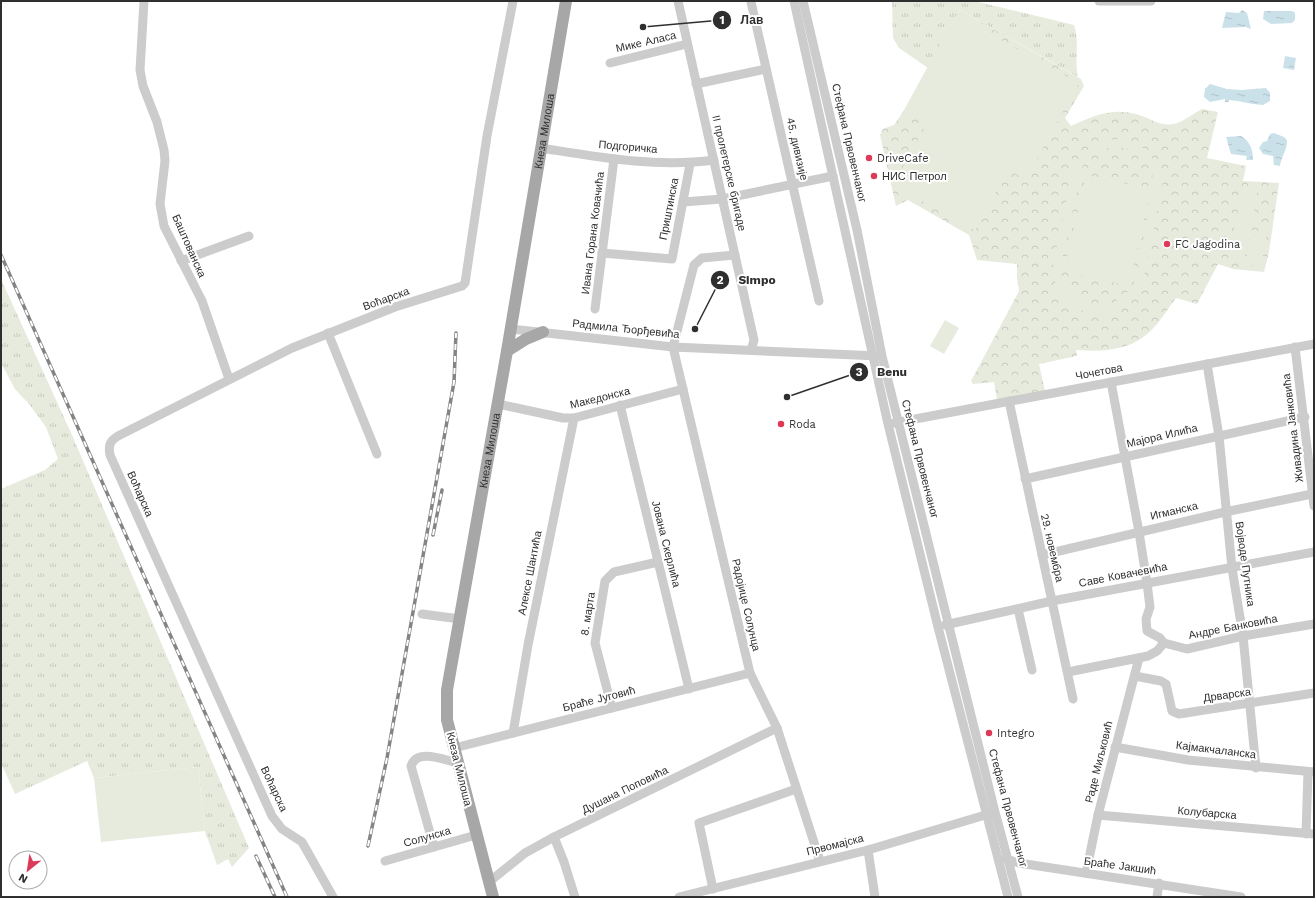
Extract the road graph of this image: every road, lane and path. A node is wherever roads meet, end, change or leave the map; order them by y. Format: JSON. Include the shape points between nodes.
{"nodes":[{"id":1,"x":144,"y":1,"type":"edge"},
{"id":2,"x":513,"y":1,"type":"edge"},
{"id":3,"x":566,"y":1,"type":"edge"},
{"id":4,"x":678,"y":1,"type":"edge"},
{"id":5,"x":794,"y":1,"type":"edge"},
{"id":6,"x":803,"y":1,"type":"edge"},
{"id":7,"x":1099,"y":1,"type":"edge"},
{"id":8,"x":1151,"y":1,"type":"edge"},
{"id":9,"x":751,"y":2,"type":"edge"},
{"id":10,"x":688,"y":44,"type":"junction"},
{"id":11,"x":610,"y":63,"type":"dead end"},
{"id":12,"x":766,"y":69,"type":"junction"},
{"id":13,"x":696,"y":84,"type":"junction"},
{"id":14,"x":831,"y":143,"type":"junction"},
{"id":15,"x":541,"y":148,"type":"junction"},
{"id":16,"x":614,"y":160,"type":"junction"},
{"id":17,"x":714,"y":160,"type":"junction"},
{"id":18,"x":690,"y":164,"type":"junction"},
{"id":19,"x":833,"y":176,"type":"junction"},
{"id":20,"x":792,"y":184,"type":"junction"},
{"id":21,"x":722,"y":198,"type":"junction"},
{"id":22,"x":683,"y":202,"type":"junction"},
{"id":23,"x":249,"y":236,"type":"dead end"},
{"id":24,"x":602,"y":253,"type":"junction"},
{"id":25,"x":735,"y":255,"type":"junction"},
{"id":26,"x":181,"y":262,"type":"junction"},
{"id":27,"x":819,"y":301,"type":"dead end"},
{"id":28,"x":595,"y":309,"type":"dead end"},
{"id":29,"x":511,"y":329,"type":"junction"},
{"id":30,"x":543,"y":332,"type":"junction"},
{"id":31,"x":328,"y":333,"type":"junction"},
{"id":32,"x":1314,"y":344,"type":"edge"},
{"id":33,"x":673,"y":347,"type":"junction"},
{"id":34,"x":1295,"y":347,"type":"junction"},
{"id":35,"x":751,"y":350,"type":"junction"},
{"id":36,"x":507,"y":351,"type":"junction"},
{"id":37,"x":878,"y":356,"type":"junction"},
{"id":38,"x":1207,"y":364,"type":"junction"},
{"id":39,"x":229,"y":379,"type":"junction"},
{"id":40,"x":1110,"y":382,"type":"junction"},
{"id":41,"x":683,"y":389,"type":"junction"},
{"id":42,"x":1009,"y":401,"type":"junction"},
{"id":43,"x":498,"y":404,"type":"junction"},
{"id":44,"x":620,"y":405,"type":"junction"},
{"id":45,"x":1304,"y":417,"type":"junction"},
{"id":46,"x":574,"y":418,"type":"junction"},
{"id":47,"x":898,"y":422,"type":"junction"},
{"id":48,"x":888,"y":424,"type":"junction"},
{"id":49,"x":1219,"y":436,"type":"junction"},
{"id":50,"x":377,"y":454,"type":"dead end"},
{"id":51,"x":1126,"y":457,"type":"junction"},
{"id":52,"x":1025,"y":479,"type":"junction"},
{"id":53,"x":1312,"y":494,"type":"junction"},
{"id":54,"x":1314,"y":506,"type":"edge"},
{"id":55,"x":1226,"y":512,"type":"junction"},
{"id":56,"x":1140,"y":532,"type":"junction"},
{"id":57,"x":1314,"y":552,"type":"edge"},
{"id":58,"x":1042,"y":554,"type":"junction"},
{"id":59,"x":658,"y":562,"type":"junction"},
{"id":60,"x":1232,"y":568,"type":"junction"},
{"id":61,"x":1147,"y":582,"type":"junction"},
{"id":62,"x":1052,"y":601,"type":"junction"},
{"id":63,"x":1018,"y":609,"type":"junction"},
{"id":64,"x":422,"y":614,"type":"dead end"},
{"id":65,"x":460,"y":619,"type":"junction"},
{"id":66,"x":950,"y":624,"type":"junction"},
{"id":67,"x":1314,"y":624,"type":"edge"},
{"id":68,"x":938,"y":626,"type":"junction"},
{"id":69,"x":1244,"y":636,"type":"junction"},
{"id":70,"x":1164,"y":643,"type":"junction"},
{"id":71,"x":1138,"y":658,"type":"junction"},
{"id":72,"x":1032,"y":670,"type":"dead end"},
{"id":73,"x":1068,"y":672,"type":"junction"},
{"id":74,"x":750,"y":673,"type":"junction"},
{"id":75,"x":1135,"y":676,"type":"junction"},
{"id":76,"x":689,"y":689,"type":"junction"},
{"id":77,"x":1314,"y":693,"type":"edge"},
{"id":78,"x":1073,"y":699,"type":"dead end"},
{"id":79,"x":1251,"y":704,"type":"junction"},
{"id":80,"x":612,"y":708,"type":"junction"},
{"id":81,"x":777,"y":728,"type":"junction"},
{"id":82,"x":512,"y":733,"type":"junction"},
{"id":83,"x":1115,"y":747,"type":"junction"},
{"id":84,"x":454,"y":748,"type":"junction"},
{"id":85,"x":458,"y":763,"type":"junction"},
{"id":86,"x":1256,"y":768,"type":"junction"},
{"id":87,"x":1311,"y":772,"type":"edge"},
{"id":88,"x":796,"y":789,"type":"junction"},
{"id":89,"x":991,"y":813,"type":"junction"},
{"id":90,"x":1098,"y":815,"type":"junction"},
{"id":91,"x":1310,"y":834,"type":"edge"},
{"id":92,"x":476,"y":835,"type":"junction"},
{"id":93,"x":554,"y":837,"type":"junction"},
{"id":94,"x":434,"y":847,"type":"junction"},
{"id":95,"x":868,"y":850,"type":"junction"},
{"id":96,"x":997,"y":856,"type":"junction"},
{"id":97,"x":1009,"y":860,"type":"junction"},
{"id":98,"x":385,"y":861,"type":"dead end"},
{"id":99,"x":820,"y":862,"type":"junction"},
{"id":100,"x":1086,"y":873,"type":"junction"},
{"id":101,"x":489,"y":882,"type":"junction"},
{"id":102,"x":1159,"y":883,"type":"junction"},
{"id":103,"x":713,"y":889,"type":"junction"},
{"id":104,"x":332,"y":897,"type":"edge"},
{"id":105,"x":492,"y":897,"type":"edge"},
{"id":106,"x":575,"y":897,"type":"edge"},
{"id":107,"x":679,"y":897,"type":"edge"},
{"id":108,"x":875,"y":897,"type":"edge"},
{"id":109,"x":1008,"y":897,"type":"edge"},
{"id":110,"x":1018,"y":897,"type":"edge"},
{"id":111,"x":1157,"y":897,"type":"edge"},
{"id":112,"x":1241,"y":897,"type":"edge"}],
"edges":[{"from":1,"to":26,"type":"street","name":"Баштованска","via":[[141,56],[143,86],[159,127],[164,150],[160,204],[164,226]]},
{"from":2,"to":31,"type":"street","name":"Воћарска","via":[[487,136],[465,283]]},
{"from":3,"to":15,"type":"main road","name":"Кнеза Милоша"},
{"from":4,"to":10,"type":"street","name":"II пролетерске бригаде"},
{"from":5,"to":14,"type":"street","name":"Стефана Првовенчаног"},
{"from":6,"to":14,"type":"street","name":"Стефана Првовенчаног"},
{"from":7,"to":8,"type":"street"},
{"from":9,"to":12,"type":"street","name":"45. дивизије"},
{"from":10,"to":11,"type":"street","name":"Мике Аласа"},
{"from":10,"to":13,"type":"street","name":"II пролетерске бригаде"},
{"from":12,"to":13,"type":"street"},
{"from":12,"to":20,"type":"street","name":"45. дивизије"},
{"from":13,"to":17,"type":"street","name":"II пролетерске бригаде"},
{"from":14,"to":19,"type":"street","name":"Стефана Првовенчаног"},
{"from":14,"to":37,"type":"street","name":"Стефана Првовенчаног","via":[[857,230]]},
{"from":15,"to":16,"type":"street","name":"Подгоричка"},
{"from":15,"to":29,"type":"main road","name":"Кнеза Милоша"},
{"from":16,"to":18,"type":"street","name":"Подгоричка"},
{"from":16,"to":24,"type":"street","name":"Ивана Горана Ковачића"},
{"from":17,"to":18,"type":"street","name":"Подгоричка"},
{"from":17,"to":21,"type":"street","name":"II пролетерске бригаде"},
{"from":18,"to":22,"type":"street","name":"Приштинска"},
{"from":19,"to":20,"type":"street"},
{"from":19,"to":37,"type":"street","name":"Стефана Првовенчаног"},
{"from":20,"to":21,"type":"street"},
{"from":20,"to":27,"type":"street","name":"45. дивизије"},
{"from":21,"to":22,"type":"street"},
{"from":21,"to":25,"type":"street","name":"II пролетерске бригаде"},
{"from":22,"to":24,"type":"street","name":"Приштинска","via":[[672,259]]},
{"from":23,"to":26,"type":"street"},
{"from":24,"to":28,"type":"street","name":"Ивана Горана Ковачића"},
{"from":25,"to":33,"type":"street","via":[[702,258],[694,265]]},
{"from":25,"to":35,"type":"street","name":"II пролетерске бригаде","via":[[754,340]]},
{"from":26,"to":39,"type":"street","name":"Баштованска","via":[[202,301]]},
{"from":29,"to":30,"type":"street","name":"Радмила Ђорђевића"},
{"from":29,"to":36,"type":"main road","name":"Кнеза Милоша"},
{"from":30,"to":33,"type":"street","name":"Радмила Ђорђевића"},
{"from":30,"to":36,"type":"main road"},
{"from":31,"to":39,"type":"street","name":"Воћарска"},
{"from":31,"to":50,"type":"street"},
{"from":32,"to":34,"type":"street","name":"Чочетова"},
{"from":33,"to":35,"type":"street","name":"Радмила Ђорђевића"},
{"from":33,"to":41,"type":"street","name":"Радојице Солунца"},
{"from":34,"to":38,"type":"street","name":"Чочетова"},
{"from":34,"to":45,"type":"street","name":"Живадина Јанковића"},
{"from":35,"to":37,"type":"street","name":"Радмила Ђорђевића"},
{"from":36,"to":43,"type":"main road","name":"Кнеза Милоша"},
{"from":37,"to":47,"type":"street","name":"Стефана Првовенчаног"},
{"from":37,"to":48,"type":"street","name":"Стефана Првовенчаног"},
{"from":38,"to":40,"type":"street","name":"Чочетова"},
{"from":38,"to":49,"type":"street","name":"Војводе Путника"},
{"from":39,"to":104,"type":"street","name":"Воћарска","via":[[112,440],[108,446],[272,816],[282,829],[302,842]]},
{"from":40,"to":42,"type":"street","name":"Чочетова"},
{"from":40,"to":51,"type":"street"},
{"from":41,"to":44,"type":"street","name":"Македонска"},
{"from":41,"to":74,"type":"street","name":"Радојице Солунца"},
{"from":42,"to":47,"type":"street","name":"Чочетова"},
{"from":42,"to":52,"type":"street","name":"29. новембра"},
{"from":43,"to":46,"type":"street","name":"Македонска"},
{"from":43,"to":65,"type":"main road","name":"Кнеза Милоша"},
{"from":44,"to":46,"type":"street","name":"Македонска"},
{"from":44,"to":59,"type":"street","name":"Јована Скерлића"},
{"from":45,"to":49,"type":"street","name":"Мајора Илића"},
{"from":45,"to":53,"type":"street","name":"Живадина Јанковића"},
{"from":46,"to":82,"type":"street","name":"Алексе Шантића"},
{"from":47,"to":48,"type":"street","name":"Чочетова"},
{"from":47,"to":66,"type":"street","name":"Стефана Првовенчаног"},
{"from":48,"to":68,"type":"street","name":"Стефана Првовенчаног"},
{"from":49,"to":51,"type":"street","name":"Мајора Илића"},
{"from":49,"to":55,"type":"street","name":"Војводе Путника"},
{"from":51,"to":52,"type":"street","name":"Мајора Илића"},
{"from":51,"to":56,"type":"street"},
{"from":52,"to":58,"type":"street","name":"29. новембра"},
{"from":53,"to":54,"type":"street","name":"Живадина Јанковића"},
{"from":53,"to":55,"type":"street","name":"Игманска"},
{"from":55,"to":56,"type":"street","name":"Игманска"},
{"from":55,"to":60,"type":"street","name":"Војводе Путника"},
{"from":56,"to":58,"type":"street","name":"Игманска"},
{"from":56,"to":61,"type":"street"},
{"from":57,"to":60,"type":"street","name":"Саве Ковачевића"},
{"from":58,"to":62,"type":"street","name":"29. новембра"},
{"from":59,"to":76,"type":"street","name":"Јована Скерлића"},
{"from":59,"to":80,"type":"street","name":"8. марта","via":[[614,572],[605,582],[595,643]]},
{"from":60,"to":61,"type":"street","name":"Саве Ковачевића"},
{"from":60,"to":69,"type":"street","name":"Војводе Путника"},
{"from":61,"to":62,"type":"street","name":"Саве Ковачевића"},
{"from":61,"to":70,"type":"street","via":[[1150,607],[1145,625],[1147,631]]},
{"from":62,"to":63,"type":"street","name":"Саве Ковачевића"},
{"from":62,"to":73,"type":"street","name":"29. новембра"},
{"from":63,"to":66,"type":"street","name":"Саве Ковачевића"},
{"from":63,"to":72,"type":"street"},
{"from":64,"to":65,"type":"street"},
{"from":65,"to":84,"type":"main road","name":"Кнеза Милоша","via":[[446,703]]},
{"from":66,"to":68,"type":"street","name":"Саве Ковачевића"},
{"from":66,"to":89,"type":"street","name":"Стефана Првовенчаног"},
{"from":67,"to":69,"type":"street","name":"Андре Банковића"},
{"from":68,"to":89,"type":"street","name":"Стефана Првовенчаног"},
{"from":69,"to":70,"type":"street","name":"Андре Банковића","via":[[1187,649]]},
{"from":69,"to":79,"type":"street","name":"Војводе Путника"},
{"from":70,"to":71,"type":"street","via":[[1157,651]]},
{"from":71,"to":73,"type":"street"},
{"from":71,"to":75,"type":"street","name":"Раде Миљковић"},
{"from":73,"to":78,"type":"street","name":"29. новембра"},
{"from":74,"to":76,"type":"street","name":"Браће Југовић"},
{"from":74,"to":81,"type":"street","name":"Радојице Солунца"},
{"from":75,"to":79,"type":"street","name":"Дрварска","via":[[1161,680],[1166,684],[1172,711],[1179,714]]},
{"from":75,"to":83,"type":"street","name":"Раде Миљковић"},
{"from":76,"to":80,"type":"street","name":"Браће Југовић"},
{"from":77,"to":79,"type":"street","name":"Дрварска"},
{"from":79,"to":86,"type":"street","name":"Војводе Путника"},
{"from":80,"to":82,"type":"street","name":"Браће Југовић"},
{"from":81,"to":88,"type":"street","name":"Радојице Солунца"},
{"from":81,"to":93,"type":"street","name":"Душана Поповића","via":[[604,815]]},
{"from":82,"to":84,"type":"street","name":"Браће Југовић"},
{"from":83,"to":86,"type":"street","name":"Кајмакчаланска","via":[[1188,760]]},
{"from":83,"to":90,"type":"street","name":"Раде Миљковић"},
{"from":84,"to":85,"type":"main road","name":"Кнеза Милоша"},
{"from":85,"to":92,"type":"main road","name":"Кнеза Милоша"},
{"from":85,"to":94,"type":"street","via":[[422,756],[416,758],[411,766]]},
{"from":86,"to":87,"type":"street","name":"Кајмакчаланска"},
{"from":87,"to":91,"type":"street"},
{"from":88,"to":99,"type":"street","name":"Радојице Солунца"},
{"from":88,"to":103,"type":"street","via":[[699,823]]},
{"from":89,"to":95,"type":"street","name":"Првомајска"},
{"from":89,"to":96,"type":"street","name":"Стефана Првовенчаног"},
{"from":89,"to":97,"type":"street","name":"Стефана Првовенчаног"},
{"from":90,"to":91,"type":"street","name":"Колубарска"},
{"from":90,"to":100,"type":"street","name":"Раде Миљковић"},
{"from":92,"to":94,"type":"street","name":"Солунска"},
{"from":92,"to":101,"type":"main road","name":"Кнеза Милоша"},
{"from":93,"to":101,"type":"street","name":"Душана Поповића","via":[[525,853]]},
{"from":93,"to":106,"type":"street"},
{"from":94,"to":98,"type":"street","name":"Солунска"},
{"from":95,"to":99,"type":"street","name":"Првомајска"},
{"from":95,"to":108,"type":"street"},
{"from":96,"to":97,"type":"street","name":"Браће Јакшић"},
{"from":96,"to":109,"type":"street","name":"Стефана Првовенчаног"},
{"from":97,"to":100,"type":"street","name":"Браће Јакшић"},
{"from":97,"to":110,"type":"street","name":"Стефана Првовенчаног"},
{"from":99,"to":103,"type":"street","name":"Првомајска"},
{"from":100,"to":102,"type":"street","name":"Браће Јакшић"},
{"from":101,"to":105,"type":"main road","name":"Кнеза Милоша"},
{"from":102,"to":111,"type":"street"},
{"from":102,"to":112,"type":"street","name":"Браће Јакшић"},
{"from":103,"to":107,"type":"street","name":"Првомајска"}]}
